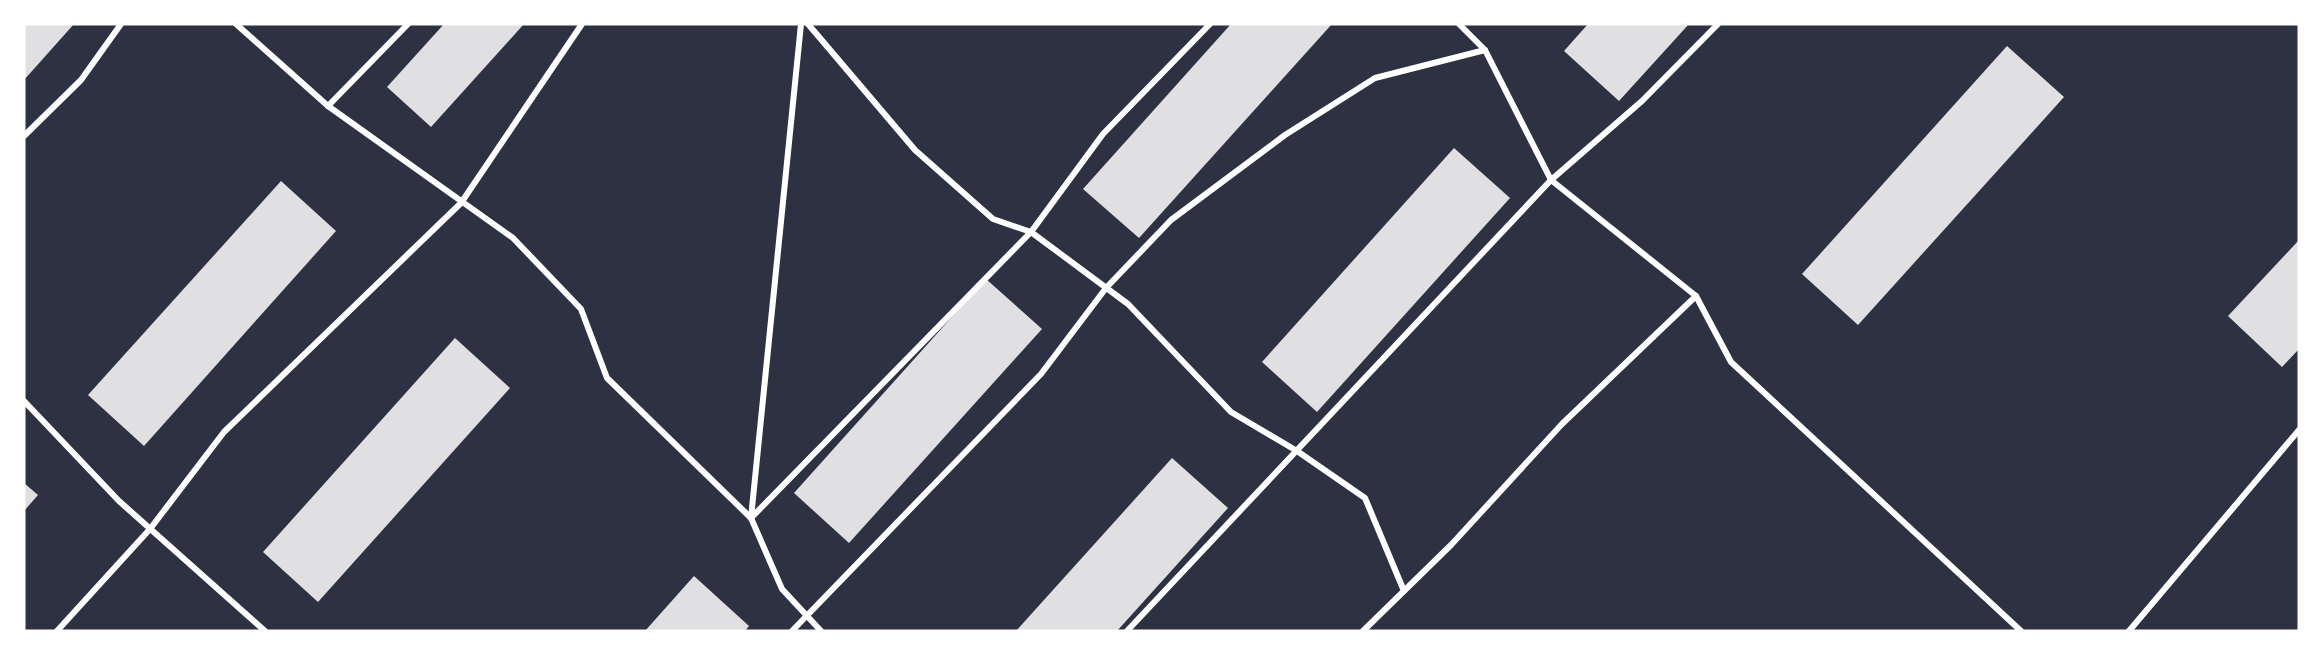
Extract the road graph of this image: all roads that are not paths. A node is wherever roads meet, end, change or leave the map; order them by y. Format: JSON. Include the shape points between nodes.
{"nodes":[{"id":1,"x":121,"y":24,"type":"edge"},
{"id":2,"x":236,"y":24,"type":"edge"},
{"id":3,"x":408,"y":24,"type":"edge"},
{"id":4,"x":582,"y":24,"type":"edge"},
{"id":5,"x":801,"y":24,"type":"edge"},
{"id":6,"x":808,"y":24,"type":"edge"},
{"id":7,"x":1210,"y":24,"type":"edge"},
{"id":8,"x":1460,"y":24,"type":"edge"},
{"id":9,"x":1718,"y":24,"type":"edge"},
{"id":10,"x":1485,"y":50,"type":"junction"},
{"id":11,"x":328,"y":106,"type":"junction"},
{"id":12,"x":24,"y":136,"type":"edge"},
{"id":13,"x":1551,"y":180,"type":"junction"},
{"id":14,"x":460,"y":203,"type":"junction"},
{"id":15,"x":1031,"y":232,"type":"junction"},
{"id":16,"x":1106,"y":288,"type":"junction"},
{"id":17,"x":1696,"y":296,"type":"junction"},
{"id":18,"x":24,"y":401,"type":"edge"},
{"id":19,"x":2299,"y":430,"type":"edge"},
{"id":20,"x":1297,"y":451,"type":"junction"},
{"id":21,"x":751,"y":518,"type":"junction"},
{"id":22,"x":150,"y":528,"type":"junction"},
{"id":23,"x":1404,"y":591,"type":"junction"},
{"id":24,"x":806,"y":615,"type":"junction"},
{"id":25,"x":57,"y":631,"type":"edge"},
{"id":26,"x":265,"y":631,"type":"edge"},
{"id":27,"x":792,"y":631,"type":"edge"},
{"id":28,"x":821,"y":631,"type":"edge"},
{"id":29,"x":1127,"y":631,"type":"edge"},
{"id":30,"x":1363,"y":631,"type":"edge"},
{"id":31,"x":2021,"y":631,"type":"edge"},
{"id":32,"x":2128,"y":631,"type":"edge"}],
"edges":[{"from":1,"to":12,"type":"street","via":[[81,80]]},
{"from":2,"to":11,"type":"street"},
{"from":3,"to":11,"type":"street"},
{"from":4,"to":14,"type":"street"},
{"from":5,"to":21,"type":"street"},
{"from":6,"to":15,"type":"street","via":[[915,150],[993,219]]},
{"from":7,"to":15,"type":"street","via":[[1103,134]]},
{"from":8,"to":10,"type":"street"},
{"from":9,"to":13,"type":"street","via":[[1642,101]]},
{"from":10,"to":13,"type":"street"},
{"from":10,"to":16,"type":"street","via":[[1375,78],[1285,135],[1171,220]]},
{"from":11,"to":14,"type":"street"},
{"from":13,"to":17,"type":"street"},
{"from":13,"to":20,"type":"street"},
{"from":14,"to":21,"type":"street","via":[[513,238],[581,309],[607,378]]},
{"from":14,"to":22,"type":"street","via":[[224,432]]},
{"from":15,"to":16,"type":"street"},
{"from":15,"to":21,"type":"street"},
{"from":16,"to":20,"type":"street","via":[[1128,304],[1231,412]]},
{"from":16,"to":24,"type":"street","via":[[1041,374]]},
{"from":17,"to":23,"type":"street","via":[[1562,424]]},
{"from":17,"to":31,"type":"street","via":[[1731,362]]},
{"from":18,"to":22,"type":"street"},
{"from":19,"to":32,"type":"street"},
{"from":20,"to":23,"type":"street","via":[[1365,498]]},
{"from":20,"to":29,"type":"street"},
{"from":21,"to":24,"type":"street","via":[[782,589]]},
{"from":22,"to":25,"type":"street"},
{"from":22,"to":26,"type":"street"},
{"from":23,"to":30,"type":"street"},
{"from":24,"to":27,"type":"street"},
{"from":24,"to":28,"type":"street"}]}
